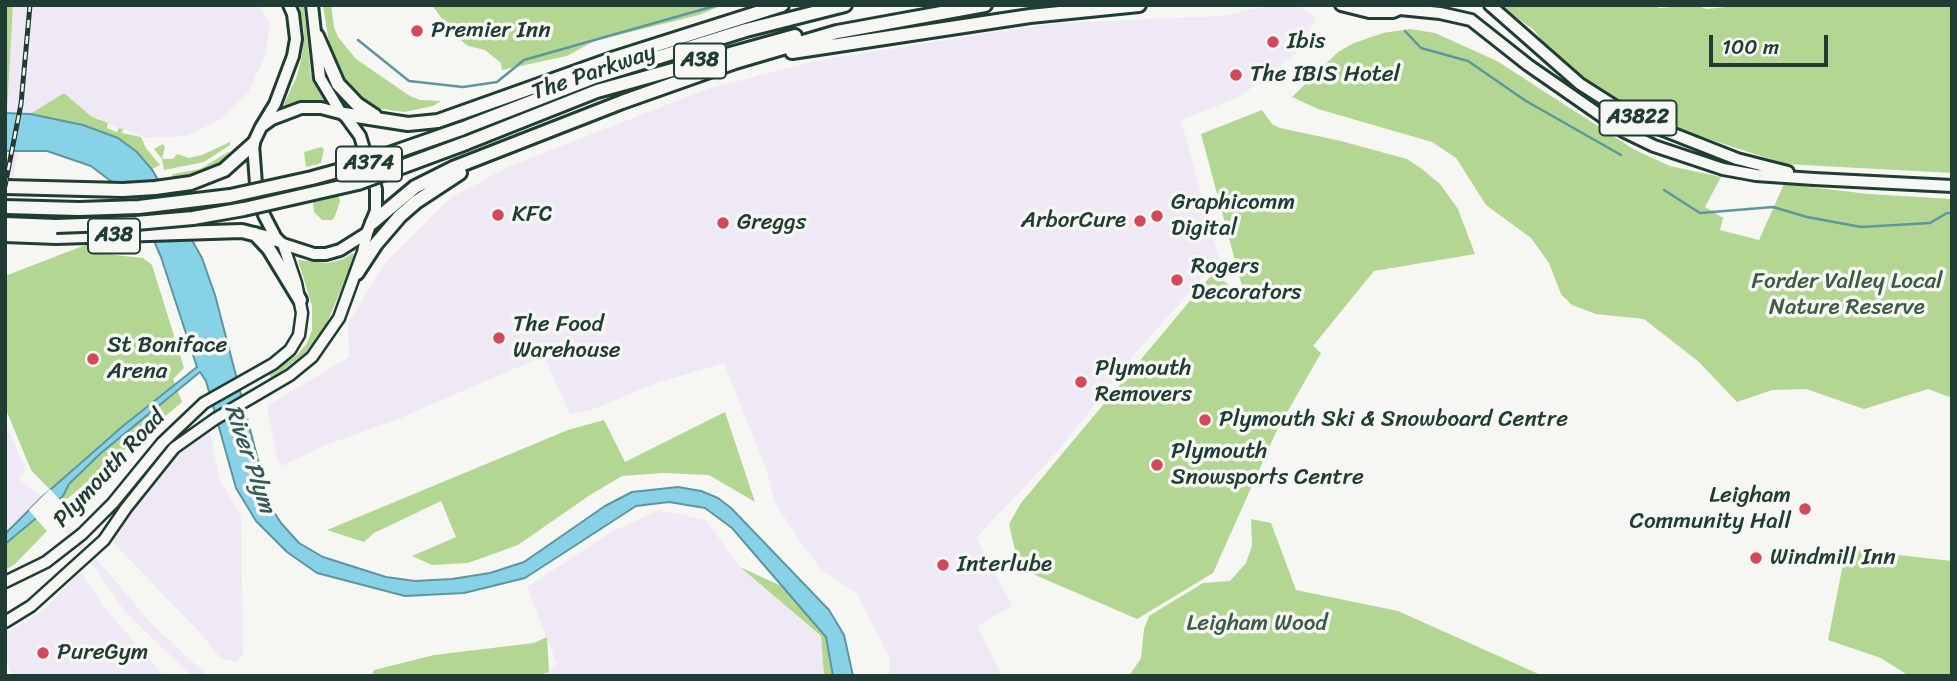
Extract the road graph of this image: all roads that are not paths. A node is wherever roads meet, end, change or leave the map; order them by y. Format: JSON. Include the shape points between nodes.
{"nodes":[{"id":1,"x":289,"y":5,"type":"edge"},
{"id":2,"x":312,"y":5,"type":"edge"},
{"id":3,"x":782,"y":5,"type":"edge"},
{"id":4,"x":845,"y":5,"type":"edge"},
{"id":5,"x":943,"y":5,"type":"edge"},
{"id":6,"x":985,"y":5,"type":"edge"},
{"id":7,"x":1139,"y":5,"type":"edge"},
{"id":8,"x":1341,"y":5,"type":"edge"},
{"id":9,"x":1490,"y":5,"type":"edge"},
{"id":10,"x":1403,"y":7,"type":"edge"},
{"id":11,"x":317,"y":36,"type":"junction"},
{"id":12,"x":735,"y":61,"type":"junction"},
{"id":13,"x":343,"y":113,"type":"junction"},
{"id":14,"x":380,"y":120,"type":"junction"},
{"id":15,"x":261,"y":127,"type":"junction"},
{"id":16,"x":526,"y":139,"type":"junction"},
{"id":17,"x":253,"y":144,"type":"junction"},
{"id":18,"x":1814,"y":179,"type":"junction"},
{"id":19,"x":1952,"y":186,"type":"edge"},
{"id":20,"x":5,"y":187,"type":"edge"},
{"id":21,"x":5,"y":207,"type":"edge"},
{"id":22,"x":5,"y":224,"type":"edge"},
{"id":23,"x":370,"y":228,"type":"junction"},
{"id":24,"x":255,"y":234,"type":"junction"},
{"id":25,"x":5,"y":235,"type":"edge"},
{"id":26,"x":280,"y":242,"type":"junction"},
{"id":27,"x":357,"y":273,"type":"junction"},
{"id":28,"x":300,"y":300,"type":"junction"},
{"id":29,"x":5,"y":582,"type":"edge"},
{"id":30,"x":5,"y":622,"type":"edge"}],
"edges":[{"from":1,"to":15,"type":"main road","via":[[296,39],[293,56]]},
{"from":2,"to":11,"type":"main road","number":"A374"},
{"from":3,"to":14,"type":"highway","number":"A38","via":[[438,121],[408,124]]},
{"from":4,"to":21,"type":"highway","name":"The Parkway","number":"A38","bridge":true,"via":[[594,77],[389,155],[312,178],[230,195],[139,206]]},
{"from":5,"to":22,"type":"highway","name":"The Parkway","number":"A38","bridge":true,"via":[[789,37],[610,87],[358,183],[315,195],[193,218],[57,226]]},
{"from":6,"to":12,"type":"highway","number":"A38","via":[[837,32]]},
{"from":7,"to":12,"type":"highway","number":"A38","via":[[1030,16]]},
{"from":8,"to":10,"type":"main road","via":[[1369,12]]},
{"from":9,"to":18,"type":"main road","number":"A3822","via":[[1580,84],[1613,105],[1737,159]]},
{"from":10,"to":18,"type":"main road","number":"A3822","via":[[1471,20],[1573,98],[1654,146],[1723,169]]},
{"from":11,"to":13,"type":"main road","number":"A374","via":[[320,78]]},
{"from":11,"to":14,"type":"highway","via":[[338,84]]},
{"from":12,"to":16,"type":"highway","number":"A38"},
{"from":13,"to":14,"type":"highway","number":"A38"},
{"from":13,"to":15,"type":"main road","number":"A374","via":[[302,108]]},
{"from":13,"to":23,"type":"main road","number":"A374","via":[[365,147],[376,190]]},
{"from":15,"to":17,"type":"main road"},
{"from":16,"to":23,"type":"highway","number":"A38","via":[[415,187]]},
{"from":16,"to":27,"type":"highway","number":"A38","via":[[452,177],[416,202],[376,244]]},
{"from":17,"to":20,"type":"highway","number":"A38","via":[[224,170],[191,183],[123,190]]},
{"from":17,"to":26,"type":"main road","via":[[264,215]]},
{"from":18,"to":19,"type":"main road","number":"A3822"},
{"from":23,"to":26,"type":"main road","via":[[348,246],[326,254],[302,252]]},
{"from":23,"to":27,"type":"main road","name":"Plymouth Road"},
{"from":24,"to":25,"type":"highway","number":"A38"},
{"from":24,"to":26,"type":"highway","number":"A38"},
{"from":24,"to":28,"type":"highway","via":[[270,249]]},
{"from":26,"to":28,"type":"main road","name":"Plymouth Road"},
{"from":27,"to":30,"type":"main road","name":"Plymouth Road","via":[[339,318],[312,357],[174,449],[104,540],[30,606]]},
{"from":28,"to":29,"type":"main road","name":"Plymouth Road","via":[[302,325],[296,343],[272,365],[204,403],[82,534],[60,552]]}]}
